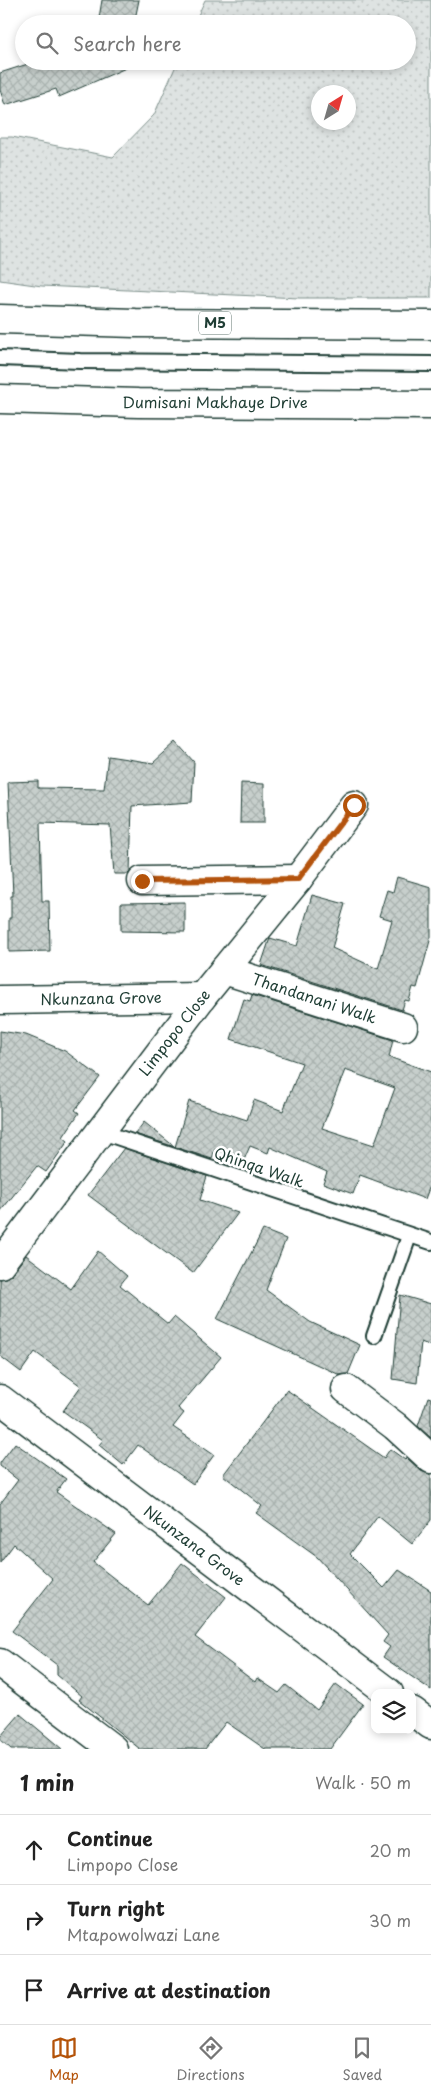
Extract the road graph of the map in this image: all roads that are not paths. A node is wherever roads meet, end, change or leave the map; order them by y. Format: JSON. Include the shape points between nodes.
{"nodes":[{"id":1,"x":0,"y":319,"type":"edge"},
{"id":2,"x":431,"y":325,"type":"edge"},
{"id":3,"x":0,"y":358,"type":"edge"},
{"id":4,"x":431,"y":364,"type":"edge"},
{"id":5,"x":0,"y":399,"type":"edge"},
{"id":6,"x":431,"y":404,"type":"edge"},
{"id":7,"x":354,"y":805,"type":"dead end"},
{"id":8,"x":298,"y":879,"type":"junction"},
{"id":9,"x":142,"y":881,"type":"dead end"},
{"id":10,"x":224,"y":970,"type":"junction"},
{"id":11,"x":202,"y":997,"type":"junction"},
{"id":12,"x":0,"y":1000,"type":"edge"},
{"id":13,"x":402,"y":1027,"type":"dead end"},
{"id":14,"x":99,"y":1131,"type":"junction"},
{"id":15,"x":409,"y":1236,"type":"junction"},
{"id":16,"x":431,"y":1242,"type":"edge"},
{"id":17,"x":0,"y":1264,"type":"edge"},
{"id":18,"x":374,"y":1336,"type":"dead end"},
{"id":19,"x":346,"y":1389,"type":"dead end"},
{"id":20,"x":0,"y":1399,"type":"edge"},
{"id":21,"x":431,"y":1459,"type":"edge"},
{"id":22,"x":0,"y":1663,"type":"edge"},
{"id":23,"x":383,"y":1689,"type":"edge"},
{"id":24,"x":416,"y":1714,"type":"edge"},
{"id":25,"x":431,"y":1725,"type":"edge"},
{"id":26,"x":113,"y":1749,"type":"edge"}],
"edges":[{"from":1,"to":2,"type":"street","number":"M5"},
{"from":3,"to":4,"type":"lane"},
{"from":5,"to":6,"type":"street","name":"Dumisani Makhaye Drive"},
{"from":7,"to":8,"type":"street","name":"Limpopo Close"},
{"from":8,"to":9,"type":"street"},
{"from":8,"to":10,"type":"street","name":"Limpopo Close"},
{"from":10,"to":11,"type":"street","name":"Limpopo Close"},
{"from":10,"to":13,"type":"street","name":"Thandanani Walk"},
{"from":11,"to":12,"type":"street","name":"Nkunzana Grove"},
{"from":11,"to":14,"type":"street","name":"Limpopo Close"},
{"from":14,"to":15,"type":"lane","name":"Qhinqa Walk"},
{"from":14,"to":17,"type":"street","name":"Limpopo Close"},
{"from":15,"to":16,"type":"lane","name":"Qhinqa Walk"},
{"from":15,"to":18,"type":"lane"},
{"from":19,"to":21,"type":"street","via":[[395,1426]]},
{"from":20,"to":23,"type":"street","name":"Nkunzana Grove"},
{"from":22,"to":26,"type":"street"},
{"from":24,"to":25,"type":"street"}]}
